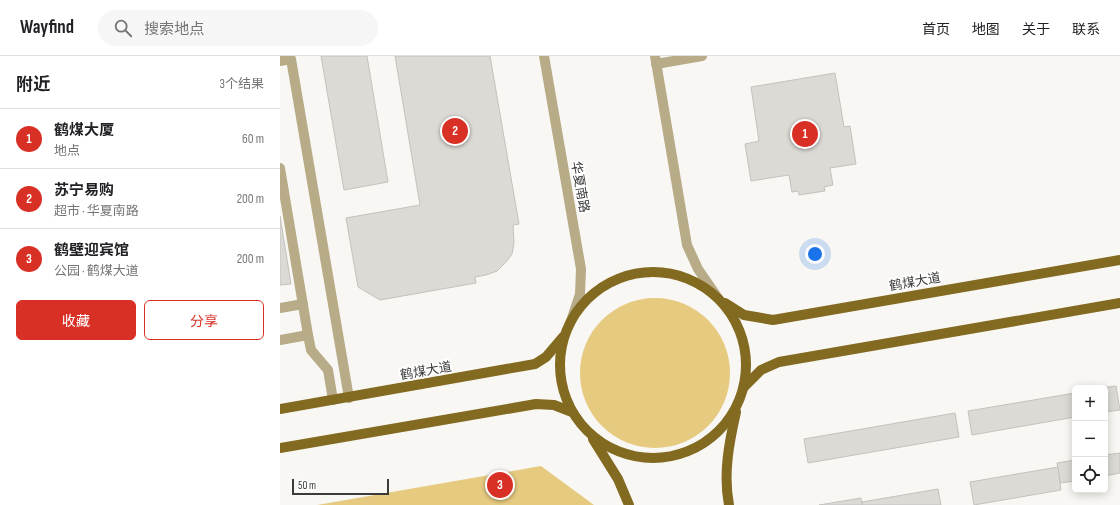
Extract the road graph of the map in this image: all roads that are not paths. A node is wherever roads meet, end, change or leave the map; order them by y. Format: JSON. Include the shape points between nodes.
{"nodes":[{"id":1,"x":544,"y":56,"type":"edge"},
{"id":2,"x":702,"y":56,"type":"edge"},
{"id":3,"x":655,"y":60,"type":"edge"},
{"id":4,"x":280,"y":61,"type":"edge"},
{"id":5,"x":280,"y":168,"type":"edge"},
{"id":6,"x":1120,"y":260,"type":"edge"},
{"id":7,"x":718,"y":299,"type":"junction"},
{"id":8,"x":1120,"y":303,"type":"edge"},
{"id":9,"x":303,"y":304,"type":"junction"},
{"id":10,"x":280,"y":308,"type":"edge"},
{"id":11,"x":571,"y":321,"type":"junction"},
{"id":12,"x":308,"y":335,"type":"junction"},
{"id":13,"x":564,"y":336,"type":"junction"},
{"id":14,"x":280,"y":340,"type":"edge"},
{"id":15,"x":744,"y":387,"type":"junction"},
{"id":16,"x":349,"y":398,"type":"junction"},
{"id":17,"x":333,"y":400,"type":"junction"},
{"id":18,"x":738,"y":402,"type":"junction"},
{"id":19,"x":280,"y":410,"type":"edge"},
{"id":20,"x":572,"y":412,"type":"junction"},
{"id":21,"x":588,"y":432,"type":"junction"},
{"id":22,"x":280,"y":448,"type":"edge"},
{"id":23,"x":629,"y":505,"type":"edge"},
{"id":24,"x":729,"y":505,"type":"edge"}],
"edges":[{"from":1,"to":11,"type":"street","name":"华夏南路","via":[[581,269],[580,294]]},
{"from":2,"to":3,"type":"street"},
{"from":3,"to":7,"type":"street","via":[[687,245],[698,269]]},
{"from":4,"to":16,"type":"street","via":[[292,60]]},
{"from":5,"to":9,"type":"street"},
{"from":6,"to":7,"type":"main road","name":"鹤煤大道","via":[[773,320],[744,315]]},
{"from":7,"to":11,"type":"main road","name":"鹤煤大道","via":[[683,277],[655,272],[641,273],[627,276],[601,288],[579,308]]},
{"from":7,"to":15,"type":"main road","name":"鹤煤大道","via":[[733,318],[743,340],[746,363]]},
{"from":8,"to":15,"type":"main road","name":"鹤煤大道","via":[[780,362],[761,370]]},
{"from":9,"to":10,"type":"street"},
{"from":9,"to":12,"type":"street"},
{"from":11,"to":13,"type":"main road","name":"鹤煤大道"},
{"from":12,"to":14,"type":"street"},
{"from":12,"to":17,"type":"street","via":[[311,350],[328,370]]},
{"from":13,"to":16,"type":"main road","name":"鹤煤大道","via":[[546,357],[535,364]]},
{"from":13,"to":20,"type":"main road","name":"鹤煤大道","via":[[560,351],[560,374],[565,397]]},
{"from":15,"to":18,"type":"main road","name":"鹤煤大道"},
{"from":16,"to":17,"type":"main road","name":"鹤煤大道"},
{"from":17,"to":19,"type":"main road","name":"鹤煤大道"},
{"from":18,"to":21,"type":"main road","name":"鹤煤大道","via":[[726,422],[709,439],[689,451],[666,457],[634,456],[619,452]]},
{"from":18,"to":24,"type":"main road","via":[[727,460],[726,490]]},
{"from":20,"to":21,"type":"main road","name":"鹤煤大道"},
{"from":20,"to":22,"type":"main road","via":[[554,405],[536,404]]},
{"from":21,"to":23,"type":"main road","via":[[618,479]]}]}
